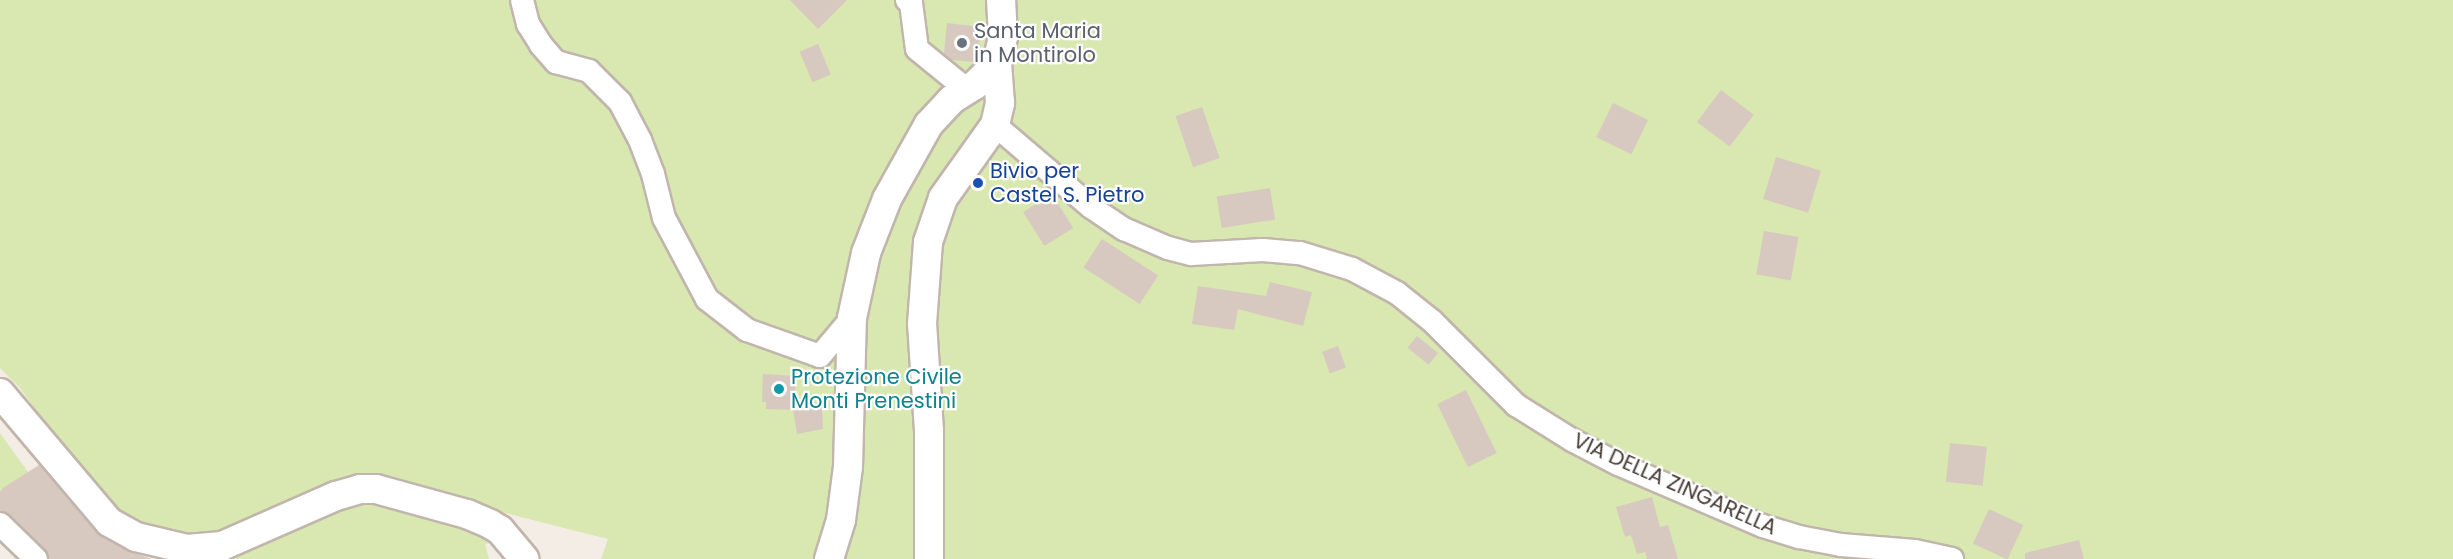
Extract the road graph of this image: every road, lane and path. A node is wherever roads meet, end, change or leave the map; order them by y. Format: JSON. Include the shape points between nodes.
{"nodes":[{"id":1,"x":522,"y":0,"type":"edge"},
{"id":2,"x":907,"y":0,"type":"edge"},
{"id":3,"x":1001,"y":0,"type":"edge"},
{"id":4,"x":997,"y":63,"type":"junction"},
{"id":5,"x":966,"y":89,"type":"junction"},
{"id":6,"x":995,"y":125,"type":"junction"},
{"id":7,"x":852,"y":318,"type":"junction"},
{"id":8,"x":0,"y":393,"type":"edge"},
{"id":9,"x":0,"y":524,"type":"edge"},
{"id":10,"x":500,"y":530,"type":"junction"},
{"id":11,"x":36,"y":559,"type":"edge"},
{"id":12,"x":509,"y":559,"type":"edge"},
{"id":13,"x":524,"y":559,"type":"edge"},
{"id":14,"x":829,"y":559,"type":"edge"},
{"id":15,"x":929,"y":559,"type":"edge"},
{"id":16,"x":1952,"y":559,"type":"edge"}],
"edges":[{"from":1,"to":7,"type":"street","via":[[528,24],[555,62],[590,71],[620,102],[653,174],[664,218],[707,299],[747,330],[820,356]]},
{"from":2,"to":5,"type":"street","via":[[911,3],[917,49]]},
{"from":3,"to":4,"type":"street","via":[[1003,37]]},
{"from":4,"to":5,"type":"street"},
{"from":4,"to":6,"type":"street","via":[[1000,103]]},
{"from":5,"to":7,"type":"street","via":[[929,124],[887,199],[866,253]]},
{"from":6,"to":15,"type":"street","via":[[943,198],[928,242],[922,324],[929,431]]},
{"from":6,"to":16,"type":"street","name":"VIA DELLA ZINGARELLA","via":[[1091,207],[1124,229],[1168,248],[1191,254],[1263,250],[1300,253],[1352,269],[1397,293],[1432,321],[1516,405],[1618,464],[1763,526],[1799,537],[1841,545],[1915,550]]},
{"from":7,"to":14,"type":"street","via":[[848,467],[841,520]]},
{"from":8,"to":10,"type":"street","via":[[110,522],[135,537],[180,548],[222,546],[336,496],[368,489],[394,492],[467,514]]},
{"from":9,"to":11,"type":"street"},
{"from":10,"to":12,"type":"street"},
{"from":10,"to":13,"type":"street"}]}
